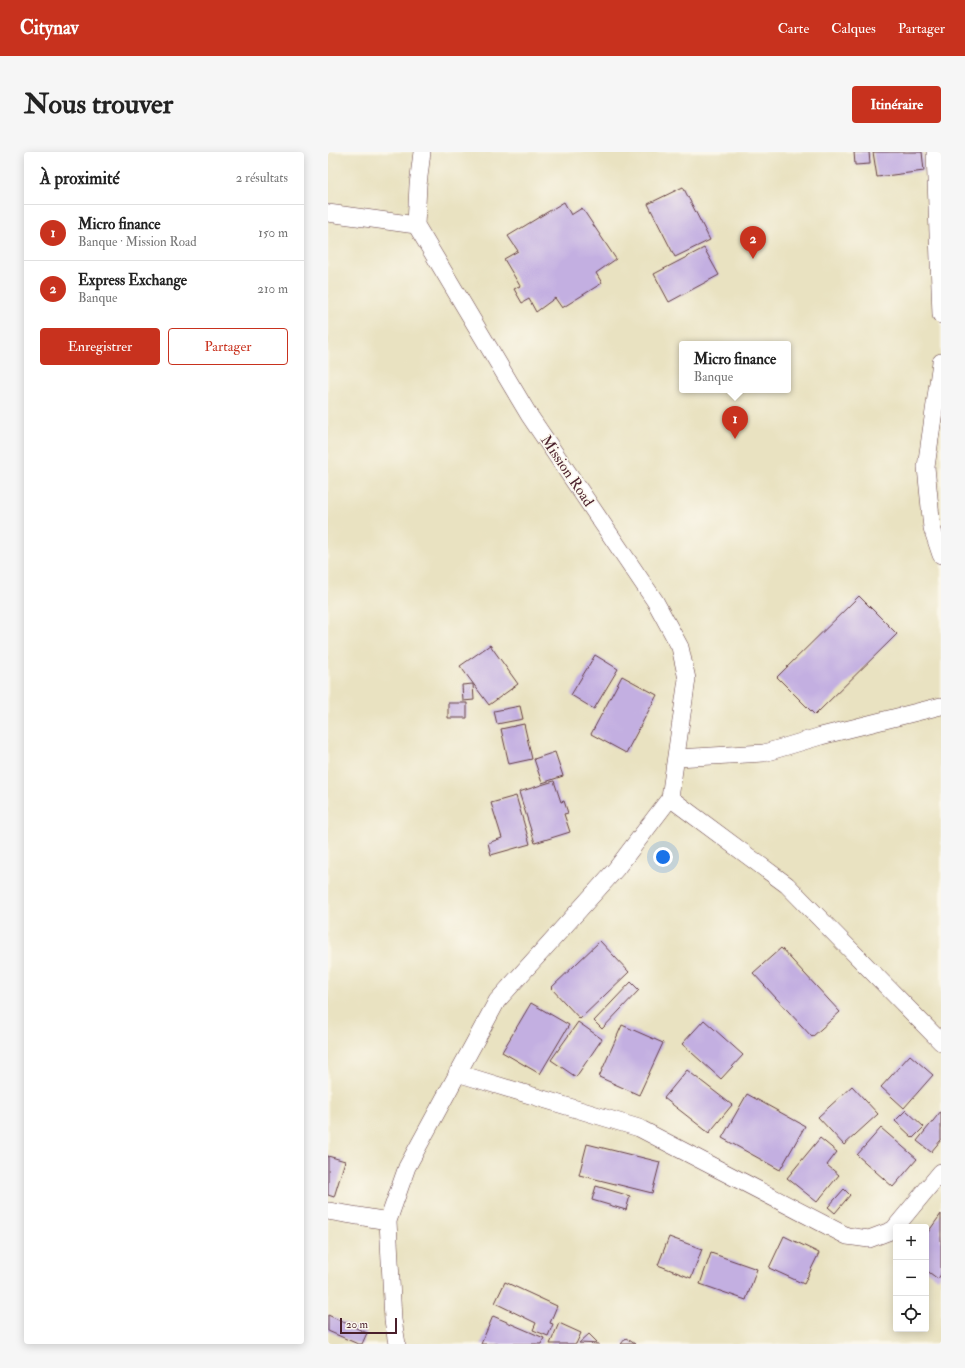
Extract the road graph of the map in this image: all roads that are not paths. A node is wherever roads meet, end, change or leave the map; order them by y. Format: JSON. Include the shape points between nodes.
{"nodes":[{"id":1,"x":422,"y":152,"type":"edge"},
{"id":2,"x":935,"y":152,"type":"edge"},
{"id":3,"x":328,"y":213,"type":"edge"},
{"id":4,"x":416,"y":225,"type":"junction"},
{"id":5,"x":941,"y":315,"type":"edge"},
{"id":6,"x":941,"y":362,"type":"edge"},
{"id":7,"x":941,"y":555,"type":"edge"},
{"id":8,"x":941,"y":706,"type":"edge"},
{"id":9,"x":677,"y":758,"type":"junction"},
{"id":10,"x":670,"y":798,"type":"junction"},
{"id":11,"x":941,"y":1042,"type":"edge"},
{"id":12,"x":457,"y":1073,"type":"junction"},
{"id":13,"x":941,"y":1172,"type":"edge"},
{"id":14,"x":328,"y":1211,"type":"edge"},
{"id":15,"x":388,"y":1221,"type":"junction"},
{"id":16,"x":397,"y":1344,"type":"edge"}],
"edges":[{"from":1,"to":4,"type":"street"},
{"from":2,"to":5,"type":"street"},
{"from":3,"to":4,"type":"street"},
{"from":4,"to":9,"type":"street","name":"Mission Road","via":[[529,415],[655,601],[680,647],[687,679]]},
{"from":6,"to":7,"type":"street","via":[[926,467],[932,528]]},
{"from":8,"to":9,"type":"street","via":[[764,753]]},
{"from":9,"to":10,"type":"street","name":"Mission Road"},
{"from":10,"to":11,"type":"street","via":[[787,885]]},
{"from":10,"to":12,"type":"street","via":[[616,870],[497,1001]]},
{"from":12,"to":13,"type":"street","via":[[639,1128],[847,1236],[869,1239],[893,1230]]},
{"from":12,"to":15,"type":"street","via":[[407,1167]]},
{"from":14,"to":15,"type":"street"},
{"from":15,"to":16,"type":"street","via":[[393,1320]]}]}
